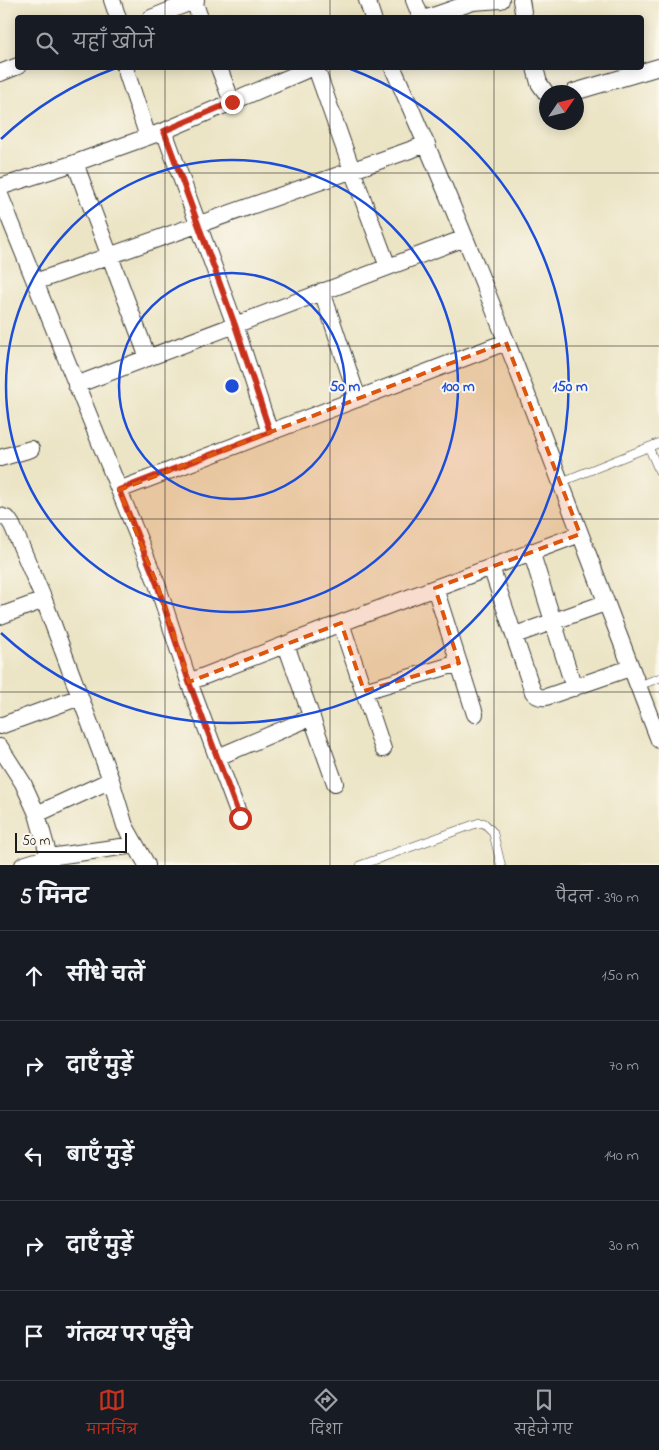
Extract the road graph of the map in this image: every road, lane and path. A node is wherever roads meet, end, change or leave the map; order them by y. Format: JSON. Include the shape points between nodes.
{"nodes":[{"id":1,"x":112,"y":0,"type":"edge"},
{"id":2,"x":367,"y":0,"type":"edge"},
{"id":3,"x":414,"y":0,"type":"edge"},
{"id":4,"x":501,"y":0,"type":"edge"},
{"id":5,"x":521,"y":0,"type":"edge"},
{"id":6,"x":191,"y":1,"type":"edge"},
{"id":7,"x":473,"y":1,"type":"edge"},
{"id":8,"x":117,"y":15,"type":"edge"},
{"id":9,"x":158,"y":15,"type":"edge"},
{"id":10,"x":198,"y":15,"type":"edge"},
{"id":11,"x":372,"y":15,"type":"edge"},
{"id":12,"x":420,"y":15,"type":"edge"},
{"id":13,"x":435,"y":15,"type":"edge"},
{"id":14,"x":524,"y":15,"type":"edge"},
{"id":15,"x":15,"y":67,"type":"edge"},
{"id":16,"x":659,"y":67,"type":"edge"},
{"id":17,"x":126,"y":70,"type":"edge"},
{"id":18,"x":220,"y":70,"type":"edge"},
{"id":19,"x":306,"y":70,"type":"edge"},
{"id":20,"x":317,"y":70,"type":"edge"},
{"id":21,"x":394,"y":70,"type":"edge"},
{"id":22,"x":536,"y":70,"type":"edge"},
{"id":23,"x":0,"y":72,"type":"edge"},
{"id":24,"x":540,"y":85,"type":"edge"},
{"id":25,"x":584,"y":89,"type":"edge"},
{"id":26,"x":232,"y":102,"type":"junction"},
{"id":27,"x":156,"y":134,"type":"junction"},
{"id":28,"x":427,"y":144,"type":"junction"},
{"id":29,"x":75,"y":163,"type":"junction"},
{"id":30,"x":352,"y":170,"type":"junction"},
{"id":31,"x":0,"y":187,"type":"edge"},
{"id":32,"x":0,"y":195,"type":"edge"},
{"id":33,"x":198,"y":224,"type":"junction"},
{"id":34,"x":465,"y":238,"type":"junction"},
{"id":35,"x":110,"y":256,"type":"junction"},
{"id":36,"x":388,"y":267,"type":"junction"},
{"id":37,"x":35,"y":282,"type":"junction"},
{"id":38,"x":322,"y":292,"type":"junction"},
{"id":39,"x":235,"y":325,"type":"junction"},
{"id":40,"x":506,"y":342,"type":"junction"},
{"id":41,"x":148,"y":358,"type":"junction"},
{"id":42,"x":76,"y":385,"type":"junction"},
{"id":43,"x":358,"y":399,"type":"junction"},
{"id":44,"x":270,"y":432,"type":"junction"},
{"id":45,"x":659,"y":443,"type":"edge"},
{"id":46,"x":649,"y":448,"type":"junction"},
{"id":47,"x":31,"y":449,"type":"dead end"},
{"id":48,"x":0,"y":458,"type":"edge"},
{"id":49,"x":659,"y":471,"type":"edge"},
{"id":50,"x":561,"y":482,"type":"junction"},
{"id":51,"x":119,"y":490,"type":"junction"},
{"id":52,"x":0,"y":516,"type":"edge"},
{"id":53,"x":580,"y":534,"type":"junction"},
{"id":54,"x":531,"y":551,"type":"junction"},
{"id":55,"x":491,"y":566,"type":"junction"},
{"id":56,"x":434,"y":588,"type":"junction"},
{"id":57,"x":44,"y":600,"type":"junction"},
{"id":58,"x":606,"y":603,"type":"junction"},
{"id":59,"x":0,"y":616,"type":"edge"},
{"id":60,"x":554,"y":620,"type":"junction"},
{"id":61,"x":341,"y":623,"type":"junction"},
{"id":62,"x":515,"y":636,"type":"junction"},
{"id":63,"x":286,"y":645,"type":"junction"},
{"id":64,"x":459,"y":663,"type":"junction"},
{"id":65,"x":630,"y":668,"type":"junction"},
{"id":66,"x":659,"y":678,"type":"edge"},
{"id":67,"x":189,"y":682,"type":"junction"},
{"id":68,"x":638,"y":686,"type":"junction"},
{"id":69,"x":574,"y":688,"type":"junction"},
{"id":70,"x":364,"y":691,"type":"junction"},
{"id":71,"x":80,"y":697,"type":"junction"},
{"id":72,"x":475,"y":714,"type":"dead end"},
{"id":73,"x":312,"y":717,"type":"junction"},
{"id":74,"x":0,"y":726,"type":"edge"},
{"id":75,"x":659,"y":740,"type":"edge"},
{"id":76,"x":0,"y":747,"type":"edge"},
{"id":77,"x":383,"y":749,"type":"dead end"},
{"id":78,"x":218,"y":757,"type":"junction"},
{"id":79,"x":111,"y":780,"type":"junction"},
{"id":80,"x":335,"y":783,"type":"dead end"},
{"id":81,"x":37,"y":814,"type":"junction"},
{"id":82,"x":240,"y":818,"type":"dead end"},
{"id":83,"x":135,"y":845,"type":"junction"},
{"id":84,"x":49,"y":857,"type":"junction"},
{"id":85,"x":23,"y":865,"type":"edge"},
{"id":86,"x":147,"y":865,"type":"edge"},
{"id":87,"x":361,"y":865,"type":"edge"},
{"id":88,"x":501,"y":865,"type":"edge"}],
"edges":[{"from":1,"to":8,"type":"street"},
{"from":2,"to":11,"type":"street"},
{"from":3,"to":12,"type":"street"},
{"from":4,"to":7,"type":"street"},
{"from":5,"to":14,"type":"street"},
{"from":6,"to":9,"type":"street"},
{"from":6,"to":10,"type":"street"},
{"from":7,"to":13,"type":"street"},
{"from":15,"to":23,"type":"street"},
{"from":16,"to":25,"type":"street"},
{"from":17,"to":27,"type":"street"},
{"from":18,"to":26,"type":"street"},
{"from":19,"to":26,"type":"street"},
{"from":20,"to":30,"type":"street"},
{"from":21,"to":28,"type":"street"},
{"from":22,"to":24,"type":"street"},
{"from":26,"to":27,"type":"street"},
{"from":27,"to":29,"type":"street"},
{"from":27,"to":33,"type":"street"},
{"from":28,"to":30,"type":"street"},
{"from":28,"to":34,"type":"street"},
{"from":29,"to":31,"type":"street"},
{"from":29,"to":35,"type":"street"},
{"from":30,"to":33,"type":"street"},
{"from":30,"to":36,"type":"street"},
{"from":32,"to":37,"type":"street"},
{"from":33,"to":35,"type":"street"},
{"from":33,"to":39,"type":"street"},
{"from":34,"to":36,"type":"street"},
{"from":34,"to":40,"type":"street"},
{"from":35,"to":37,"type":"street"},
{"from":35,"to":41,"type":"street"},
{"from":36,"to":38,"type":"street"},
{"from":37,"to":42,"type":"street"},
{"from":38,"to":39,"type":"street"},
{"from":38,"to":43,"type":"street"},
{"from":39,"to":41,"type":"street"},
{"from":39,"to":44,"type":"street"},
{"from":40,"to":43,"type":"street"},
{"from":40,"to":50,"type":"street"},
{"from":41,"to":42,"type":"street"},
{"from":42,"to":51,"type":"street"},
{"from":43,"to":44,"type":"street"},
{"from":44,"to":51,"type":"street"},
{"from":45,"to":46,"type":"lane"},
{"from":46,"to":49,"type":"lane"},
{"from":46,"to":50,"type":"lane"},
{"from":47,"to":48,"type":"street"},
{"from":50,"to":53,"type":"street"},
{"from":51,"to":67,"type":"street","via":[[157,584]]},
{"from":52,"to":57,"type":"street","via":[[12,525]]},
{"from":53,"to":54,"type":"street"},
{"from":53,"to":58,"type":"street"},
{"from":54,"to":55,"type":"street"},
{"from":54,"to":60,"type":"street"},
{"from":55,"to":56,"type":"street"},
{"from":55,"to":62,"type":"street"},
{"from":56,"to":61,"type":"street"},
{"from":56,"to":64,"type":"street"},
{"from":57,"to":59,"type":"street"},
{"from":57,"to":71,"type":"street"},
{"from":58,"to":60,"type":"street"},
{"from":58,"to":65,"type":"street"},
{"from":60,"to":62,"type":"street"},
{"from":60,"to":69,"type":"street"},
{"from":61,"to":63,"type":"street"},
{"from":61,"to":70,"type":"street"},
{"from":62,"to":69,"type":"street","via":[[536,696],[546,697]]},
{"from":63,"to":67,"type":"street"},
{"from":63,"to":73,"type":"street"},
{"from":64,"to":70,"type":"street"},
{"from":64,"to":72,"type":"street"},
{"from":65,"to":68,"type":"street"},
{"from":65,"to":69,"type":"street"},
{"from":66,"to":68,"type":"lane"},
{"from":67,"to":78,"type":"street"},
{"from":68,"to":75,"type":"street"},
{"from":70,"to":77,"type":"street"},
{"from":71,"to":74,"type":"street"},
{"from":71,"to":79,"type":"street"},
{"from":73,"to":78,"type":"street"},
{"from":73,"to":80,"type":"street"},
{"from":76,"to":81,"type":"street","via":[[23,783]]},
{"from":78,"to":82,"type":"street"},
{"from":79,"to":81,"type":"street"},
{"from":79,"to":83,"type":"street","via":[[124,826]]},
{"from":81,"to":84,"type":"street"},
{"from":83,"to":84,"type":"street"},
{"from":83,"to":86,"type":"street"},
{"from":84,"to":85,"type":"street"},
{"from":87,"to":88,"type":"lane","via":[[484,823],[493,832]]}]}
